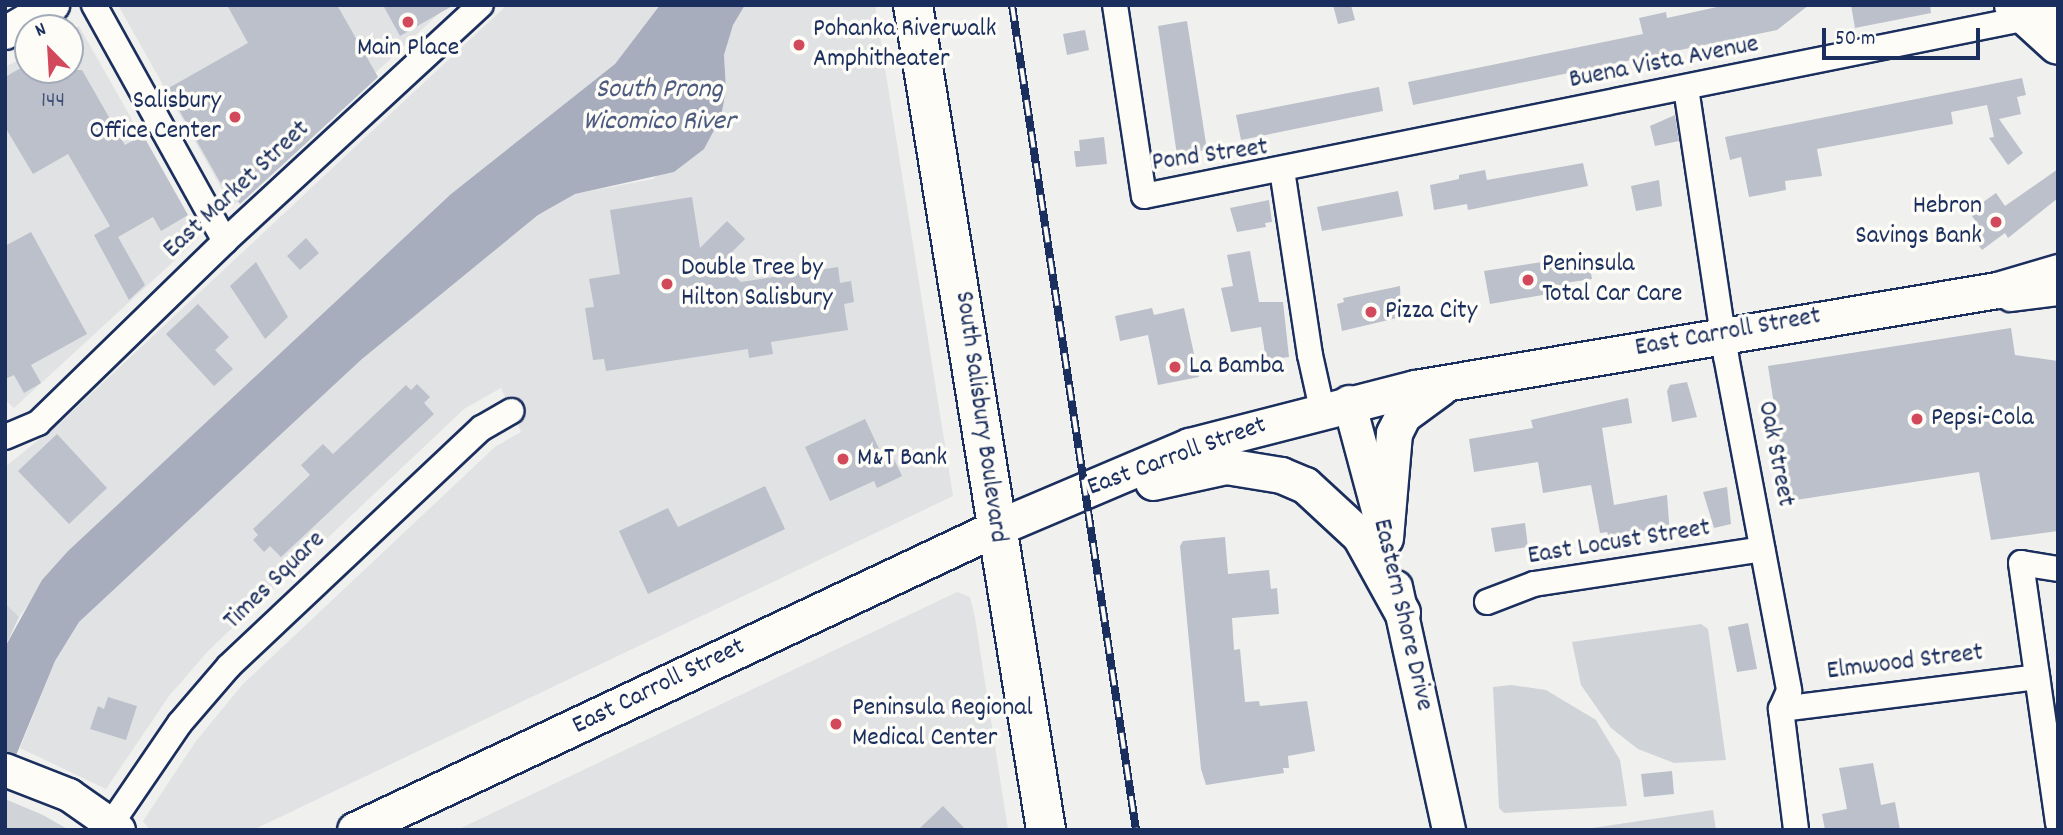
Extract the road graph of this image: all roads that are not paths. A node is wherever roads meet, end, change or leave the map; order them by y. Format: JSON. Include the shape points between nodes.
{"nodes":[{"id":1,"x":52,"y":5,"type":"edge"},
{"id":2,"x":94,"y":5,"type":"edge"},
{"id":3,"x":481,"y":5,"type":"edge"},
{"id":4,"x":914,"y":5,"type":"edge"},
{"id":5,"x":1115,"y":5,"type":"edge"},
{"id":6,"x":2033,"y":13,"type":"edge"},
{"id":7,"x":5,"y":33,"type":"edge"},
{"id":8,"x":2058,"y":45,"type":"edge"},
{"id":9,"x":1686,"y":88,"type":"junction"},
{"id":10,"x":1282,"y":170,"type":"junction"},
{"id":11,"x":225,"y":241,"type":"junction"},
{"id":12,"x":2058,"y":272,"type":"edge"},
{"id":13,"x":2058,"y":293,"type":"edge"},
{"id":14,"x":1968,"y":294,"type":"junction"},
{"id":15,"x":1723,"y":333,"type":"junction"},
{"id":16,"x":1448,"y":382,"type":"junction"},
{"id":17,"x":1336,"y":406,"type":"junction"},
{"id":18,"x":512,"y":411,"type":"dead end"},
{"id":19,"x":5,"y":437,"type":"edge"},
{"id":20,"x":1111,"y":478,"type":"junction"},
{"id":21,"x":996,"y":528,"type":"junction"},
{"id":22,"x":1385,"y":538,"type":"junction"},
{"id":23,"x":1762,"y":549,"type":"junction"},
{"id":24,"x":2058,"y":569,"type":"edge"},
{"id":25,"x":1487,"y":602,"type":"dead end"},
{"id":26,"x":1402,"y":612,"type":"junction"},
{"id":27,"x":2037,"y":677,"type":"junction"},
{"id":28,"x":1781,"y":709,"type":"junction"},
{"id":29,"x":18,"y":775,"type":"edge"},
{"id":30,"x":2058,"y":823,"type":"edge"},
{"id":31,"x":115,"y":827,"type":"edge"},
{"id":32,"x":355,"y":830,"type":"edge"},
{"id":33,"x":1046,"y":830,"type":"edge"},
{"id":34,"x":1449,"y":830,"type":"edge"},
{"id":35,"x":1796,"y":830,"type":"edge"}],
"edges":[{"from":1,"to":7,"type":"street"},
{"from":2,"to":11,"type":"street"},
{"from":3,"to":11,"type":"street","name":"East Market Street"},
{"from":4,"to":21,"type":"main road","name":"South Salisbury Boulevard"},
{"from":5,"to":10,"type":"street","name":"Pond Street","via":[[1144,196]]},
{"from":6,"to":8,"type":"main road"},
{"from":6,"to":9,"type":"street","name":"Buena Vista Avenue"},
{"from":9,"to":10,"type":"street","name":"Buena Vista Avenue"},
{"from":9,"to":15,"type":"street","name":"Oak Street"},
{"from":10,"to":17,"type":"street","name":"Pond Street","via":[[1310,355]]},
{"from":11,"to":19,"type":"street","name":"East Market Street","via":[[38,423]]},
{"from":12,"to":14,"type":"main road","name":"East Carroll Street"},
{"from":13,"to":14,"type":"street","via":[[2001,301]]},
{"from":14,"to":15,"type":"main road","name":"East Carroll Street"},
{"from":15,"to":16,"type":"main road","name":"East Carroll Street"},
{"from":15,"to":23,"type":"street","name":"Oak Street"},
{"from":16,"to":17,"type":"main road","name":"East Carroll Street"},
{"from":16,"to":22,"type":"main road","via":[[1403,415],[1394,433]]},
{"from":17,"to":20,"type":"main road","name":"East Carroll Street","via":[[1189,446]]},
{"from":17,"to":22,"type":"street","name":"Eastern Shore Drive"},
{"from":18,"to":31,"type":"street","name":"Times Square","via":[[482,428],[229,666],[180,723]]},
{"from":20,"to":21,"type":"main road","name":"East Carroll Street"},
{"from":20,"to":26,"type":"main road","via":[[1159,482],[1226,466],[1281,475],[1305,485],[1360,536]]},
{"from":21,"to":32,"type":"main road","name":"East Carroll Street"},
{"from":21,"to":33,"type":"main road","name":"South Salisbury Boulevard"},
{"from":22,"to":26,"type":"street","name":"Eastern Shore Drive"},
{"from":23,"to":25,"type":"street","name":"East Locust Street","via":[[1534,584]]},
{"from":23,"to":28,"type":"street","name":"Oak Street","via":[[1789,691]]},
{"from":24,"to":27,"type":"street","via":[[2021,564]]},
{"from":26,"to":34,"type":"street","name":"Eastern Shore Drive"},
{"from":27,"to":28,"type":"street","name":"Elmwood Street"},
{"from":27,"to":30,"type":"street"},
{"from":28,"to":35,"type":"street","name":"Oak Street"},
{"from":29,"to":31,"type":"street","via":[[69,795]]}]}
